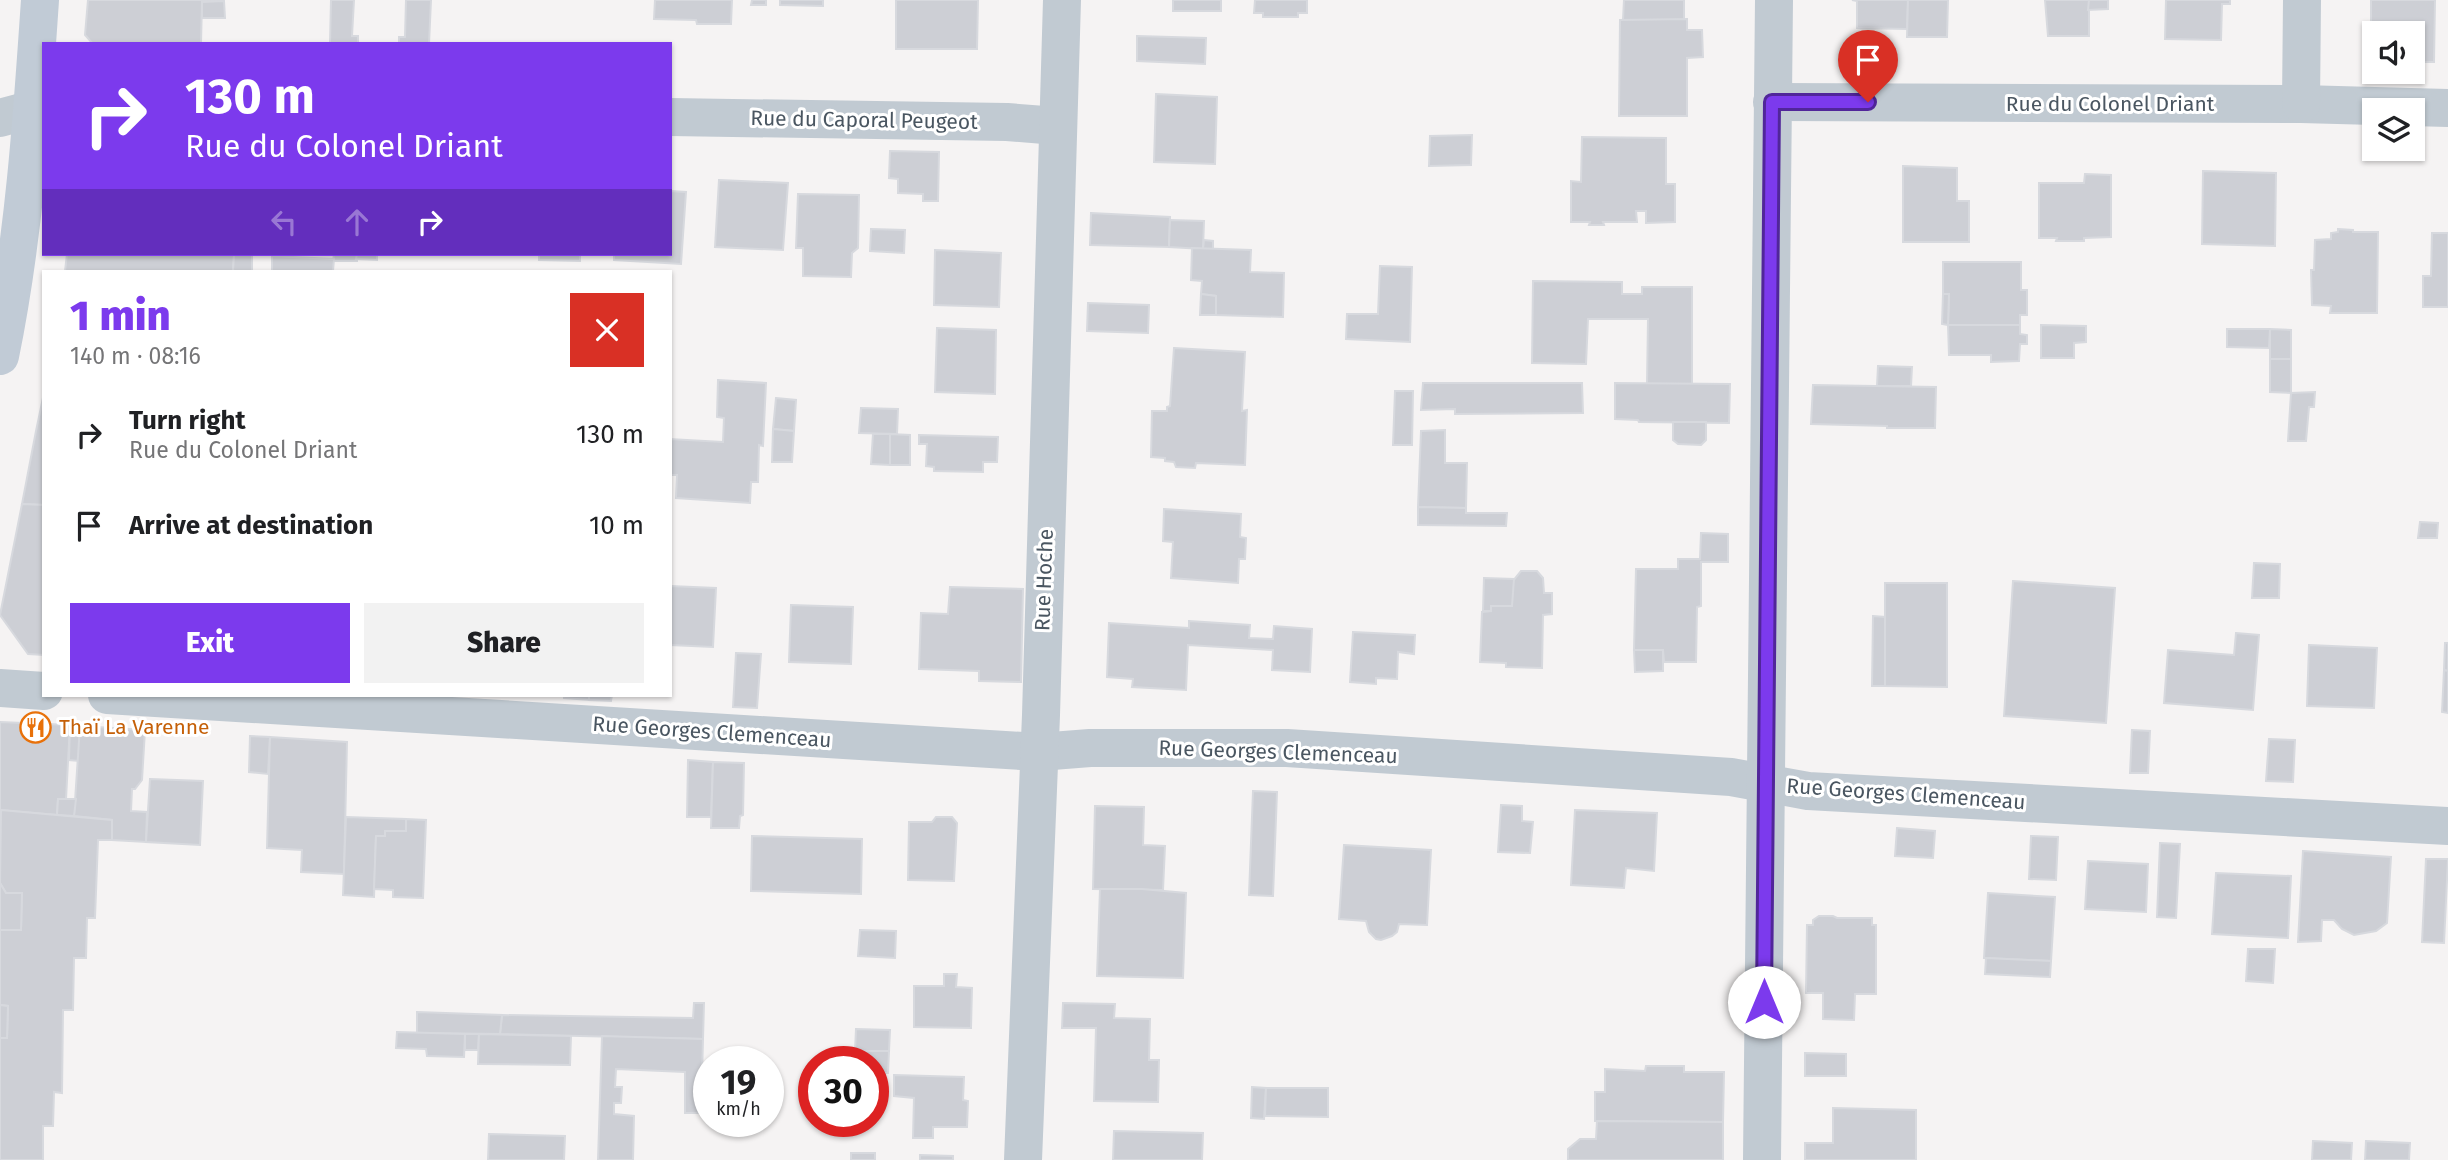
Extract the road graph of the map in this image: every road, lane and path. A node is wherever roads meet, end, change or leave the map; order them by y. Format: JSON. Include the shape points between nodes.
{"nodes":[{"id":1,"x":40,"y":0,"type":"edge"},
{"id":2,"x":1062,"y":0,"type":"edge"},
{"id":3,"x":1774,"y":0,"type":"edge"},
{"id":4,"x":2302,"y":0,"type":"edge"},
{"id":5,"x":1772,"y":102,"type":"junction"},
{"id":6,"x":2301,"y":104,"type":"junction"},
{"id":7,"x":2448,"y":107,"type":"edge"},
{"id":8,"x":26,"y":112,"type":"edge"},
{"id":9,"x":672,"y":117,"type":"edge"},
{"id":10,"x":1057,"y":126,"type":"junction"},
{"id":11,"x":0,"y":356,"type":"edge"},
{"id":12,"x":0,"y":688,"type":"edge"},
{"id":13,"x":42,"y":691,"type":"edge"},
{"id":14,"x":140,"y":697,"type":"edge"},
{"id":15,"x":1039,"y":752,"type":"junction"},
{"id":16,"x":1767,"y":783,"type":"junction"},
{"id":17,"x":2448,"y":826,"type":"edge"},
{"id":18,"x":1023,"y":1160,"type":"edge"},
{"id":19,"x":1762,"y":1160,"type":"edge"}],
"edges":[{"from":1,"to":8,"type":"main road"},
{"from":2,"to":10,"type":"street","name":"Rue Hoche"},
{"from":3,"to":5,"type":"street"},
{"from":4,"to":6,"type":"street"},
{"from":5,"to":6,"type":"street","name":"Rue du Colonel Driant"},
{"from":5,"to":16,"type":"street"},
{"from":6,"to":7,"type":"street","name":"Rue du Colonel Driant"},
{"from":8,"to":11,"type":"main road","via":[[11,301]]},
{"from":9,"to":10,"type":"street","name":"Rue du Caporal Peugeot","via":[[1007,121]]},
{"from":10,"to":15,"type":"street","name":"Rue Hoche"},
{"from":12,"to":13,"type":"street"},
{"from":14,"to":15,"type":"street","name":"Rue Georges Clemenceau"},
{"from":15,"to":16,"type":"street","name":"Rue Georges Clemenceau","via":[[1287,748]]},
{"from":15,"to":18,"type":"street","name":"Rue Hoche"},
{"from":16,"to":17,"type":"street","name":"Rue Georges Clemenceau","via":[[1808,790]]},
{"from":16,"to":19,"type":"street"}]}
